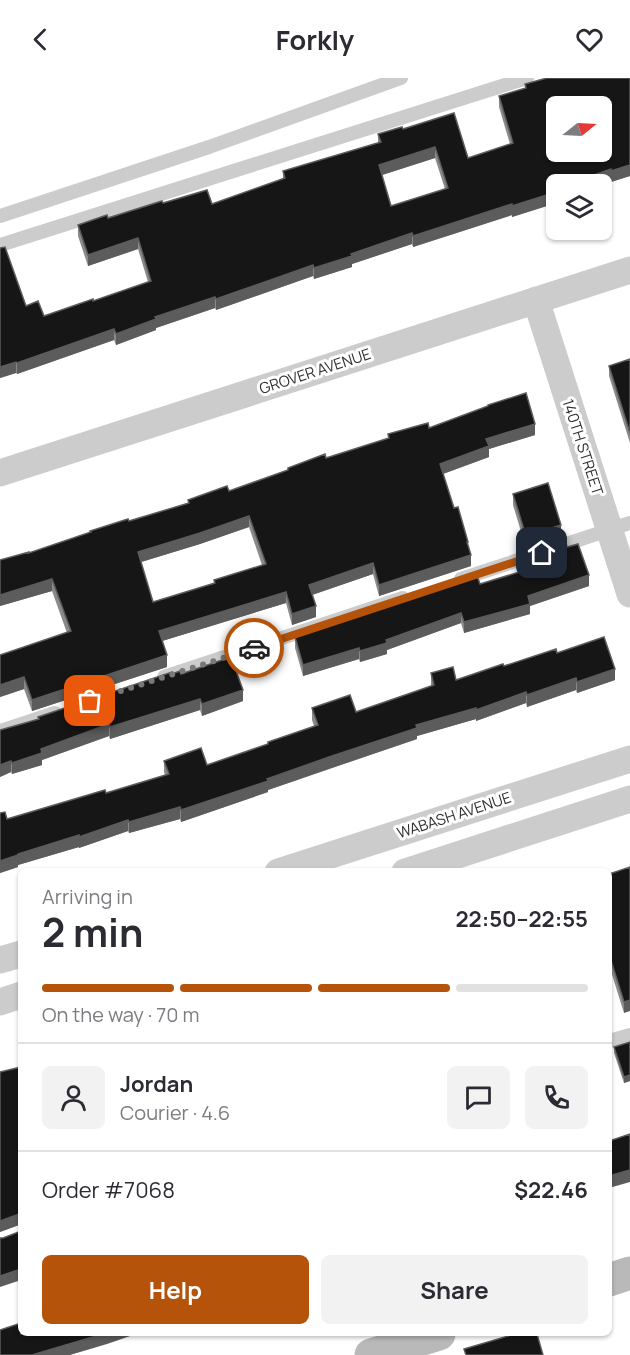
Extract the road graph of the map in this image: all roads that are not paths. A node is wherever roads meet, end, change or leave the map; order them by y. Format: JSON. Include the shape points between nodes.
{"nodes":[{"id":1,"x":401,"y":78,"type":"edge"},
{"id":2,"x":527,"y":78,"type":"edge"},
{"id":3,"x":0,"y":216,"type":"edge"},
{"id":4,"x":0,"y":245,"type":"edge"},
{"id":5,"x":630,"y":270,"type":"edge"},
{"id":6,"x":536,"y":300,"type":"junction"},
{"id":7,"x":0,"y":473,"type":"edge"},
{"id":8,"x":620,"y":527,"type":"edge"},
{"id":9,"x":452,"y":582,"type":"edge"},
{"id":10,"x":418,"y":594,"type":"edge"},
{"id":11,"x":630,"y":594,"type":"edge"},
{"id":12,"x":147,"y":683,"type":"edge"},
{"id":13,"x":68,"y":709,"type":"edge"},
{"id":14,"x":0,"y":731,"type":"edge"},
{"id":15,"x":630,"y":759,"type":"edge"},
{"id":16,"x":630,"y":799,"type":"edge"},
{"id":17,"x":290,"y":868,"type":"edge"},
{"id":18,"x":417,"y":868,"type":"edge"},
{"id":19,"x":18,"y":955,"type":"edge"},
{"id":20,"x":0,"y":960,"type":"edge"},
{"id":21,"x":18,"y":996,"type":"edge"},
{"id":22,"x":0,"y":1002,"type":"edge"},
{"id":23,"x":630,"y":1035,"type":"edge"},
{"id":24,"x":612,"y":1040,"type":"edge"},
{"id":25,"x":630,"y":1273,"type":"edge"},
{"id":26,"x":612,"y":1279,"type":"edge"},
{"id":27,"x":433,"y":1336,"type":"edge"},
{"id":28,"x":371,"y":1355,"type":"edge"}],
"edges":[{"from":1,"to":3,"type":"lane"},
{"from":2,"to":4,"type":"lane"},
{"from":5,"to":6,"type":"street","name":"GROVER AVENUE"},
{"from":6,"to":7,"type":"street","name":"GROVER AVENUE"},
{"from":6,"to":8,"type":"street","name":"140TH STREET"},
{"from":8,"to":9,"type":"lane"},
{"from":8,"to":11,"type":"street","name":"140TH STREET"},
{"from":10,"to":12,"type":"lane"},
{"from":13,"to":14,"type":"lane"},
{"from":15,"to":17,"type":"street","name":"WABASH AVENUE"},
{"from":16,"to":18,"type":"street"},
{"from":19,"to":20,"type":"street"},
{"from":21,"to":22,"type":"street"},
{"from":23,"to":24,"type":"lane"},
{"from":25,"to":26,"type":"street"},
{"from":27,"to":28,"type":"street"}]}
